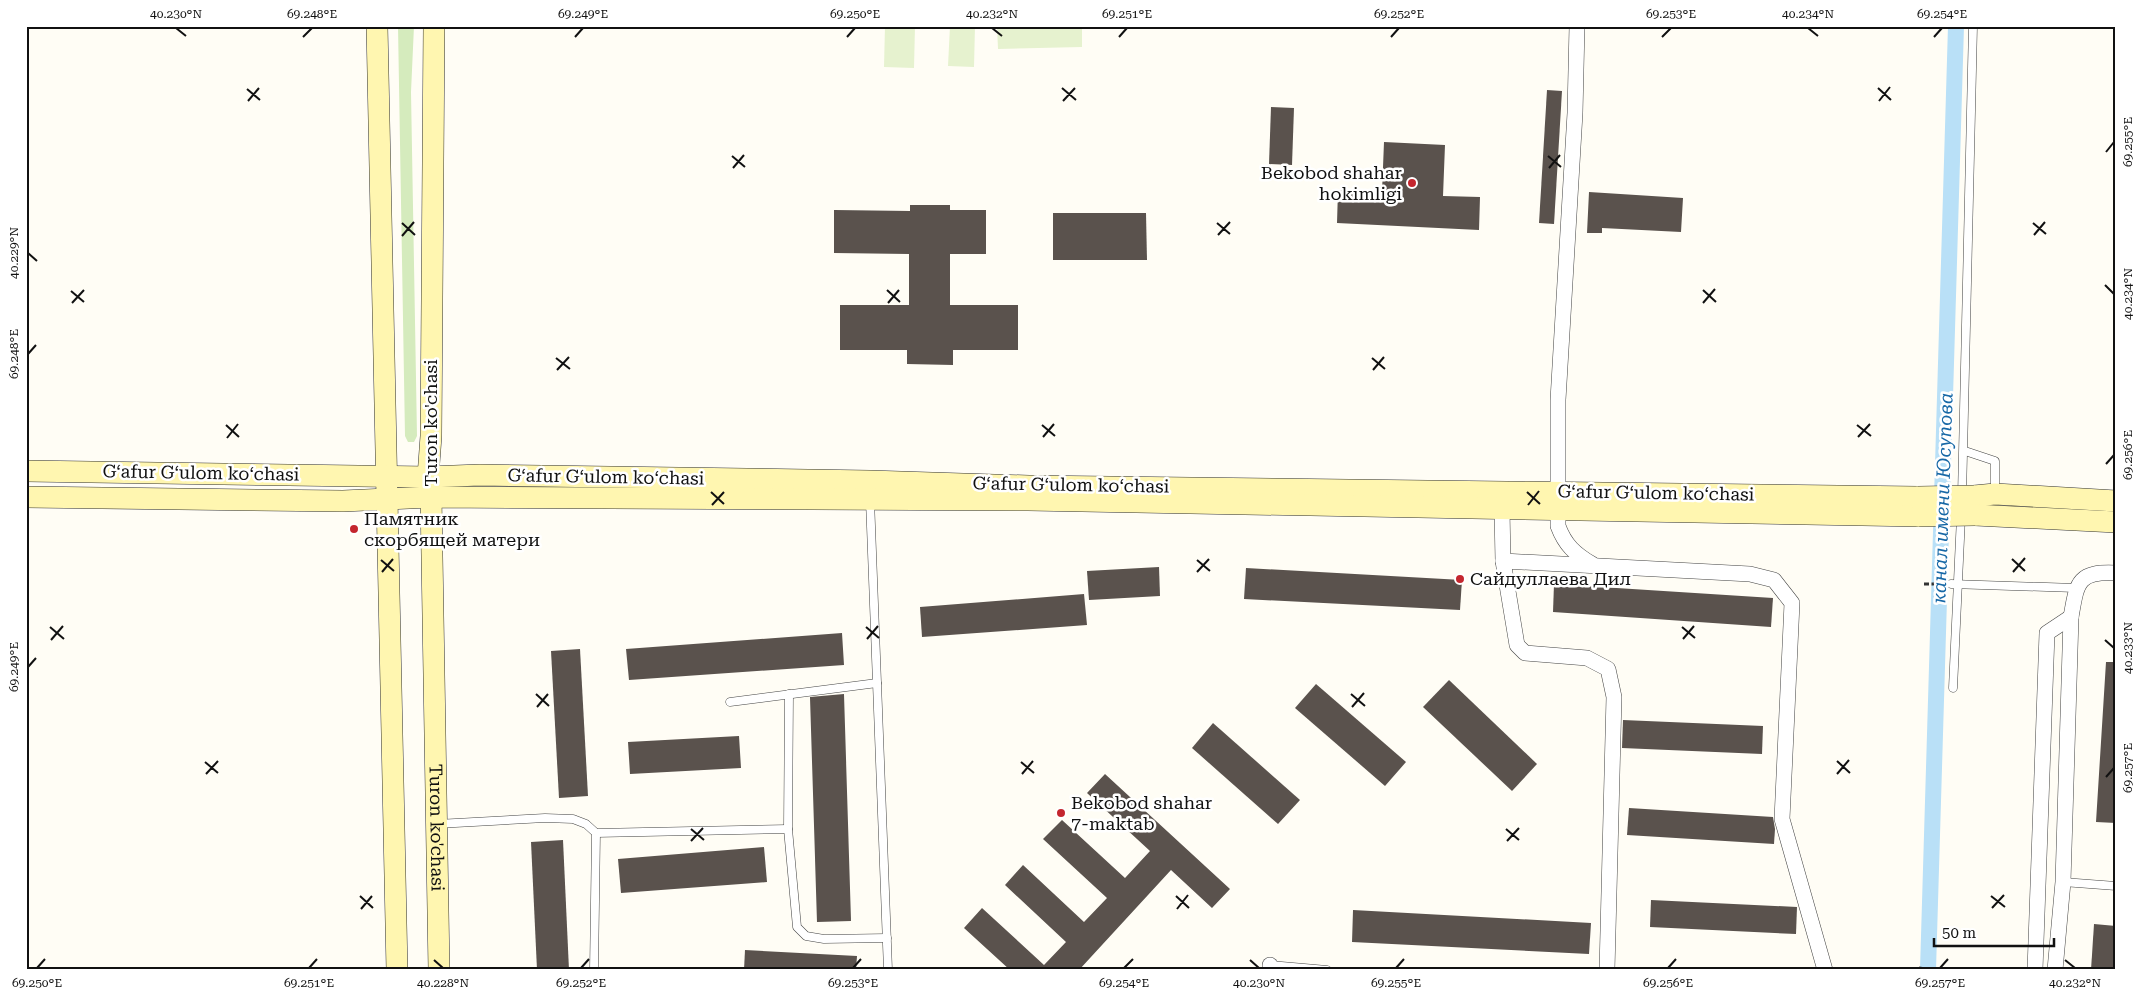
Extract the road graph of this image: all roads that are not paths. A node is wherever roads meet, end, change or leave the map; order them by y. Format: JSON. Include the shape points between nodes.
{"nodes":[{"id":1,"x":377,"y":26,"type":"edge"},
{"id":2,"x":434,"y":26,"type":"edge"},
{"id":3,"x":1578,"y":26,"type":"edge"},
{"id":4,"x":1973,"y":26,"type":"edge"},
{"id":5,"x":1964,"y":450,"type":"junction"},
{"id":6,"x":26,"y":471,"type":"edge"},
{"id":7,"x":386,"y":476,"type":"junction"},
{"id":8,"x":430,"y":487,"type":"junction"},
{"id":9,"x":1029,"y":493,"type":"junction"},
{"id":10,"x":1995,"y":494,"type":"junction"},
{"id":11,"x":26,"y":497,"type":"edge"},
{"id":12,"x":387,"y":499,"type":"junction"},
{"id":13,"x":870,"y":500,"type":"junction"},
{"id":14,"x":2116,"y":501,"type":"edge"},
{"id":15,"x":1558,"y":502,"type":"junction"},
{"id":16,"x":1974,"y":506,"type":"junction"},
{"id":17,"x":1502,"y":510,"type":"junction"},
{"id":18,"x":2116,"y":522,"type":"edge"},
{"id":19,"x":1503,"y":561,"type":"junction"},
{"id":20,"x":1592,"y":564,"type":"junction"},
{"id":21,"x":2116,"y":573,"type":"edge"},
{"id":22,"x":1954,"y":585,"type":"junction"},
{"id":23,"x":2076,"y":588,"type":"junction"},
{"id":24,"x":2071,"y":617,"type":"junction"},
{"id":25,"x":877,"y":682,"type":"junction"},
{"id":26,"x":1954,"y":688,"type":"dead end"},
{"id":27,"x":789,"y":694,"type":"junction"},
{"id":28,"x":730,"y":702,"type":"dead end"},
{"id":29,"x":436,"y":824,"type":"junction"},
{"id":30,"x":788,"y":829,"type":"junction"},
{"id":31,"x":596,"y":833,"type":"junction"},
{"id":32,"x":2063,"y":882,"type":"junction"},
{"id":33,"x":2116,"y":886,"type":"edge"},
{"id":34,"x":887,"y":938,"type":"junction"},
{"id":35,"x":1270,"y":967,"type":"edge"},
{"id":36,"x":396,"y":970,"type":"edge"},
{"id":37,"x":439,"y":970,"type":"edge"},
{"id":38,"x":594,"y":970,"type":"edge"},
{"id":39,"x":888,"y":970,"type":"edge"},
{"id":40,"x":1327,"y":970,"type":"edge"},
{"id":41,"x":1607,"y":970,"type":"edge"},
{"id":42,"x":1825,"y":970,"type":"edge"},
{"id":43,"x":2035,"y":970,"type":"edge"},
{"id":44,"x":2055,"y":970,"type":"edge"}],
"edges":[{"from":1,"to":7,"type":"main road"},
{"from":2,"to":8,"type":"main road","name":"Turon ko'chasi"},
{"from":3,"to":15,"type":"street","via":[[1558,400]]},
{"from":4,"to":5,"type":"lane"},
{"from":5,"to":10,"type":"lane","via":[[1995,461]]},
{"from":5,"to":22,"type":"lane"},
{"from":6,"to":7,"type":"main road","name":"Gʻafur Gʻulom koʻchasi"},
{"from":7,"to":8,"type":"main road","name":"Gʻafur Gʻulom koʻchasi"},
{"from":7,"to":12,"type":"main road"},
{"from":8,"to":9,"type":"main road","name":"Gʻafur Gʻulom koʻchasi","via":[[500,475],[870,481]]},
{"from":8,"to":12,"type":"main road","name":"Gʻafur Gʻulom koʻchasi"},
{"from":8,"to":13,"type":"main road","name":"Gʻafur Gʻulom koʻchasi"},
{"from":8,"to":29,"type":"main road","name":"Turon ko'chasi"},
{"from":9,"to":13,"type":"main road","name":"Gʻafur Gʻulom koʻchasi"},
{"from":9,"to":15,"type":"main road","name":"Gʻafur Gʻulom koʻchasi"},
{"from":9,"to":17,"type":"main road","name":"Gʻafur Gʻulom koʻchasi"},
{"from":10,"to":14,"type":"main road","name":"Gʻafur Gʻulom koʻchasi"},
{"from":10,"to":16,"type":"main road","name":"Gʻafur Gʻulom koʻchasi"},
{"from":11,"to":12,"type":"main road","name":"Gʻafur Gʻulom koʻchasi"},
{"from":12,"to":36,"type":"main road"},
{"from":13,"to":25,"type":"lane"},
{"from":15,"to":16,"type":"main road","name":"Gʻafur Gʻulom koʻchasi","bridge":true},
{"from":15,"to":17,"type":"main road","name":"Gʻafur Gʻulom koʻchasi"},
{"from":15,"to":20,"type":"street","via":[[1558,526],[1563,541],[1576,555]]},
{"from":16,"to":18,"type":"main road","name":"Gʻafur Gʻulom koʻchasi"},
{"from":17,"to":19,"type":"street"},
{"from":19,"to":20,"type":"street"},
{"from":19,"to":41,"type":"street","via":[[1517,645],[1526,653],[1587,658],[1608,669],[1614,697]]},
{"from":20,"to":42,"type":"street","via":[[1750,574],[1774,580],[1792,603],[1782,819]]},
{"from":21,"to":23,"type":"street","via":[[2095,572]]},
{"from":22,"to":23,"type":"lane"},
{"from":22,"to":26,"type":"lane"},
{"from":23,"to":24,"type":"street"},
{"from":24,"to":32,"type":"street"},
{"from":24,"to":43,"type":"street","via":[[2047,633]]},
{"from":25,"to":27,"type":"lane"},
{"from":25,"to":34,"type":"lane"},
{"from":27,"to":28,"type":"lane"},
{"from":27,"to":30,"type":"lane"},
{"from":29,"to":31,"type":"lane","via":[[573,819]]},
{"from":29,"to":37,"type":"main road","name":"Turon ko'chasi"},
{"from":30,"to":31,"type":"lane"},
{"from":30,"to":34,"type":"lane","via":[[797,927],[806,936],[824,940]]},
{"from":31,"to":38,"type":"lane"},
{"from":32,"to":33,"type":"lane"},
{"from":32,"to":44,"type":"street"},
{"from":34,"to":39,"type":"lane"},
{"from":35,"to":40,"type":"lane"}]}
